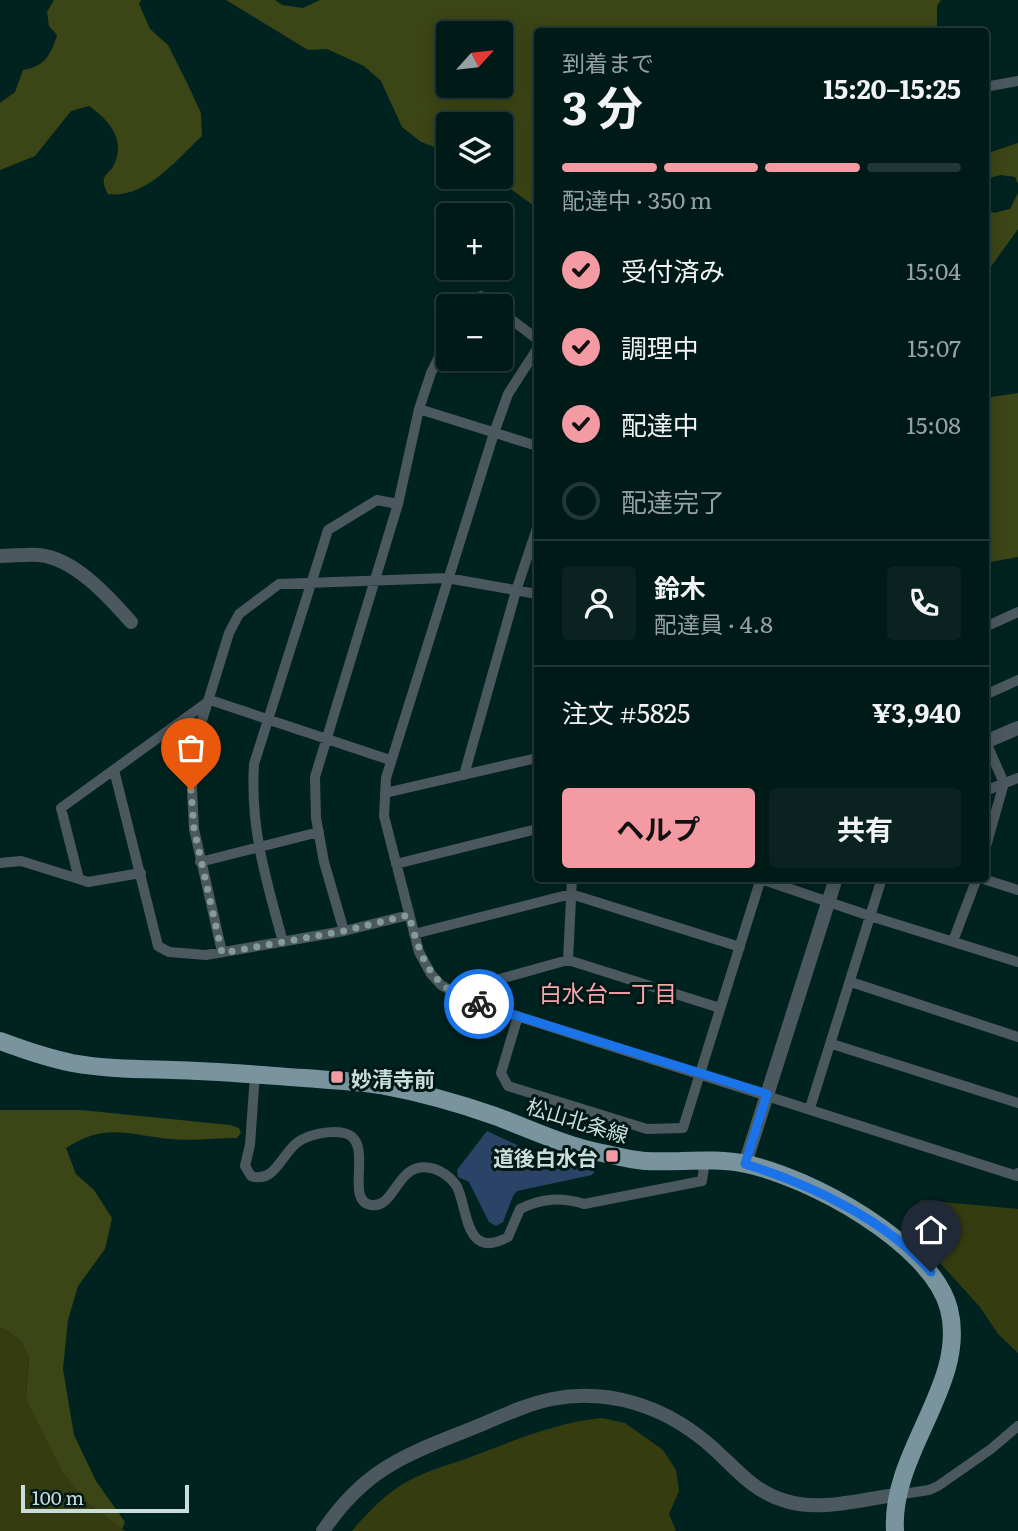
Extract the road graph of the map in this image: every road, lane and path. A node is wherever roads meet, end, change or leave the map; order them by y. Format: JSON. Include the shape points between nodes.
{"nodes":[{"id":1,"x":1018,"y":81,"type":"edge"},
{"id":2,"x":989,"y":86,"type":"edge"},
{"id":3,"x":513,"y":321,"type":"edge"},
{"id":4,"x":534,"y":337,"type":"edge"},
{"id":5,"x":534,"y":354,"type":"edge"},
{"id":6,"x":436,"y":363,"type":"edge"},
{"id":7,"x":419,"y":409,"type":"junction"},
{"id":8,"x":494,"y":433,"type":"junction"},
{"id":9,"x":534,"y":445,"type":"edge"},
{"id":10,"x":398,"y":504,"type":"junction"},
{"id":11,"x":534,"y":537,"type":"edge"},
{"id":12,"x":0,"y":556,"type":"edge"},
{"id":13,"x":447,"y":578,"type":"junction"},
{"id":14,"x":376,"y":579,"type":"junction"},
{"id":15,"x":309,"y":584,"type":"junction"},
{"id":16,"x":516,"y":591,"type":"junction"},
{"id":17,"x":534,"y":594,"type":"edge"},
{"id":18,"x":1018,"y":612,"type":"edge"},
{"id":19,"x":131,"y":622,"type":"dead end"},
{"id":20,"x":989,"y":625,"type":"edge"},
{"id":21,"x":1018,"y":680,"type":"edge"},
{"id":22,"x":989,"y":693,"type":"edge"},
{"id":23,"x":210,"y":700,"type":"junction"},
{"id":24,"x":267,"y":718,"type":"junction"},
{"id":25,"x":1018,"y":728,"type":"edge"},
{"id":26,"x":325,"y":739,"type":"junction"},
{"id":27,"x":989,"y":740,"type":"edge"},
{"id":28,"x":989,"y":748,"type":"edge"},
{"id":29,"x":534,"y":755,"type":"edge"},
{"id":30,"x":390,"y":760,"type":"junction"},
{"id":31,"x":114,"y":770,"type":"junction"},
{"id":32,"x":464,"y":775,"type":"junction"},
{"id":33,"x":1018,"y":778,"type":"edge"},
{"id":34,"x":1004,"y":783,"type":"junction"},
{"id":35,"x":989,"y":789,"type":"edge"},
{"id":36,"x":385,"y":793,"type":"junction"},
{"id":37,"x":534,"y":830,"type":"edge"},
{"id":38,"x":318,"y":832,"type":"junction"},
{"id":39,"x":989,"y":835,"type":"edge"},
{"id":40,"x":259,"y":847,"type":"junction"},
{"id":41,"x":200,"y":862,"type":"junction"},
{"id":42,"x":0,"y":863,"type":"edge"},
{"id":43,"x":396,"y":864,"type":"junction"},
{"id":44,"x":141,"y":873,"type":"junction"},
{"id":45,"x":79,"y":879,"type":"junction"},
{"id":46,"x":989,"y":881,"type":"edge"},
{"id":47,"x":572,"y":882,"type":"edge"},
{"id":48,"x":759,"y":882,"type":"edge"},
{"id":49,"x":769,"y":882,"type":"edge"},
{"id":50,"x":835,"y":882,"type":"edge"},
{"id":51,"x":881,"y":882,"type":"edge"},
{"id":52,"x":976,"y":882,"type":"edge"},
{"id":53,"x":1018,"y":890,"type":"edge"},
{"id":54,"x":571,"y":894,"type":"junction"},
{"id":55,"x":828,"y":901,"type":"junction"},
{"id":56,"x":409,"y":915,"type":"junction"},
{"id":57,"x":870,"y":916,"type":"junction"},
{"id":58,"x":344,"y":931,"type":"junction"},
{"id":59,"x":414,"y":934,"type":"junction"},
{"id":60,"x":953,"y":941,"type":"junction"},
{"id":61,"x":283,"y":942,"type":"junction"},
{"id":62,"x":740,"y":947,"type":"junction"},
{"id":63,"x":222,"y":953,"type":"junction"},
{"id":64,"x":568,"y":960,"type":"junction"},
{"id":65,"x":1018,"y":962,"type":"edge"},
{"id":66,"x":851,"y":982,"type":"junction"},
{"id":67,"x":453,"y":992,"type":"junction"},
{"id":68,"x":720,"y":1007,"type":"junction"},
{"id":69,"x":518,"y":1016,"type":"junction"},
{"id":70,"x":1018,"y":1037,"type":"edge"},
{"id":71,"x":0,"y":1041,"type":"edge"},
{"id":72,"x":832,"y":1044,"type":"junction"},
{"id":73,"x":700,"y":1073,"type":"junction"},
{"id":74,"x":255,"y":1074,"type":"junction"},
{"id":75,"x":767,"y":1094,"type":"junction"},
{"id":76,"x":1018,"y":1104,"type":"edge"},
{"id":77,"x":810,"y":1108,"type":"junction"},
{"id":78,"x":705,"y":1161,"type":"junction"},
{"id":79,"x":745,"y":1164,"type":"junction"},
{"id":80,"x":1018,"y":1173,"type":"edge"},
{"id":81,"x":1018,"y":1426,"type":"edge"},
{"id":82,"x":896,"y":1494,"type":"junction"},
{"id":83,"x":323,"y":1531,"type":"edge"},
{"id":84,"x":895,"y":1531,"type":"edge"}],
"edges":[{"from":1,"to":2,"type":"street"},
{"from":3,"to":4,"type":"street"},
{"from":5,"to":8,"type":"street","via":[[508,394]]},
{"from":6,"to":7,"type":"street"},
{"from":7,"to":8,"type":"street"},
{"from":7,"to":10,"type":"street"},
{"from":8,"to":9,"type":"street"},
{"from":8,"to":13,"type":"street"},
{"from":10,"to":14,"type":"street"},
{"from":10,"to":15,"type":"street","via":[[377,500],[328,530]]},
{"from":11,"to":16,"type":"street"},
{"from":12,"to":19,"type":"street","via":[[40,555],[59,562],[90,579]]},
{"from":13,"to":14,"type":"street"},
{"from":13,"to":16,"type":"street"},
{"from":13,"to":30,"type":"street"},
{"from":14,"to":15,"type":"street"},
{"from":14,"to":26,"type":"street"},
{"from":15,"to":23,"type":"street","via":[[279,584],[239,614]]},
{"from":15,"to":24,"type":"street"},
{"from":16,"to":17,"type":"street"},
{"from":16,"to":32,"type":"street"},
{"from":18,"to":20,"type":"street"},
{"from":21,"to":22,"type":"street"},
{"from":23,"to":24,"type":"street"},
{"from":23,"to":31,"type":"street"},
{"from":23,"to":41,"type":"street","via":[[200,727],[191,790]]},
{"from":24,"to":26,"type":"street"},
{"from":24,"to":40,"type":"street","via":[[254,764],[251,799]]},
{"from":25,"to":27,"type":"street"},
{"from":26,"to":30,"type":"street"},
{"from":26,"to":38,"type":"street","via":[[316,777]]},
{"from":28,"to":34,"type":"street"},
{"from":29,"to":32,"type":"street"},
{"from":30,"to":36,"type":"street"},
{"from":31,"to":44,"type":"street"},
{"from":31,"to":45,"type":"street","via":[[61,808]]},
{"from":32,"to":36,"type":"street"},
{"from":33,"to":34,"type":"street"},
{"from":34,"to":35,"type":"street"},
{"from":34,"to":39,"type":"street"},
{"from":36,"to":43,"type":"street","via":[[384,816]]},
{"from":37,"to":43,"type":"street"},
{"from":38,"to":40,"type":"street"},
{"from":38,"to":58,"type":"street"},
{"from":40,"to":41,"type":"street"},
{"from":40,"to":61,"type":"street"},
{"from":41,"to":63,"type":"street"},
{"from":42,"to":45,"type":"street","via":[[21,861]]},
{"from":43,"to":56,"type":"street"},
{"from":44,"to":45,"type":"street","via":[[88,882]]},
{"from":44,"to":63,"type":"street","via":[[158,946],[169,952]]},
{"from":46,"to":53,"type":"street"},
{"from":47,"to":54,"type":"street"},
{"from":48,"to":62,"type":"street"},
{"from":49,"to":55,"type":"street"},
{"from":50,"to":55,"type":"street"},
{"from":51,"to":57,"type":"street"},
{"from":52,"to":60,"type":"street"},
{"from":54,"to":59,"type":"street"},
{"from":54,"to":62,"type":"street"},
{"from":54,"to":64,"type":"street"},
{"from":55,"to":57,"type":"street"},
{"from":55,"to":75,"type":"street"},
{"from":56,"to":58,"type":"street"},
{"from":56,"to":59,"type":"street"},
{"from":57,"to":60,"type":"street"},
{"from":57,"to":66,"type":"street"},
{"from":58,"to":61,"type":"street"},
{"from":59,"to":67,"type":"street","via":[[431,974]]},
{"from":60,"to":65,"type":"street"},
{"from":61,"to":63,"type":"street"},
{"from":62,"to":68,"type":"street"},
{"from":64,"to":67,"type":"street"},
{"from":64,"to":68,"type":"street"},
{"from":66,"to":70,"type":"street"},
{"from":66,"to":72,"type":"street"},
{"from":67,"to":69,"type":"street"},
{"from":68,"to":73,"type":"street"},
{"from":69,"to":73,"type":"street"},
{"from":69,"to":73,"type":"street","via":[[501,1073],[508,1086],[647,1129],[682,1128]]},
{"from":71,"to":74,"type":"main road","name":"松山北条線","via":[[91,1066]]},
{"from":72,"to":76,"type":"street"},
{"from":72,"to":77,"type":"street"},
{"from":73,"to":75,"type":"street"},
{"from":74,"to":78,"type":"main road","name":"松山北条線","via":[[380,1085],[470,1108],[597,1153],[645,1161]]},
{"from":74,"to":78,"type":"street","via":[[245,1166],[251,1176],[267,1176],[296,1143],[309,1136],[349,1134],[359,1152],[363,1202],[380,1204],[407,1172],[433,1169],[455,1184],[470,1230],[484,1241],[508,1237],[520,1209],[530,1204],[567,1199],[584,1204],[702,1181]]},
{"from":75,"to":77,"type":"street"},
{"from":75,"to":79,"type":"street"},
{"from":77,"to":80,"type":"street"},
{"from":78,"to":79,"type":"main road","name":"松山北条線"},
{"from":79,"to":82,"type":"main road","name":"松山北条線","via":[[810,1186],[842,1204],[909,1249],[939,1284],[951,1318],[950,1355]]},
{"from":81,"to":82,"type":"street","via":[[938,1486]]},
{"from":82,"to":83,"type":"street","via":[[817,1505],[786,1502],[746,1480],[708,1443],[668,1416],[624,1399],[579,1396],[531,1406],[393,1462],[355,1490]]},
{"from":82,"to":84,"type":"main road","name":"松山北条線"}]}
